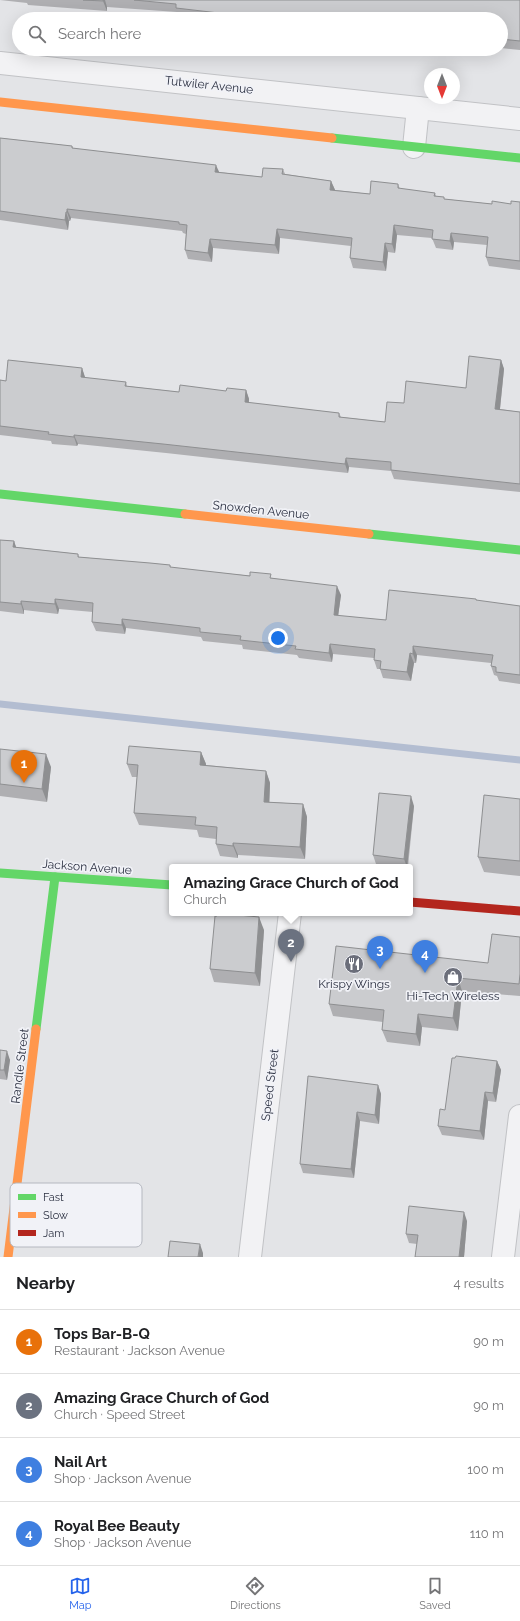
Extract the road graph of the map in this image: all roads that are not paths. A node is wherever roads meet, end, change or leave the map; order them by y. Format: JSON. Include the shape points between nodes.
{"nodes":[{"id":1,"x":0,"y":63,"type":"edge"},
{"id":2,"x":0,"y":102,"type":"edge"},
{"id":3,"x":418,"y":108,"type":"junction"},
{"id":4,"x":520,"y":119,"type":"edge"},
{"id":5,"x":414,"y":147,"type":"junction"},
{"id":6,"x":520,"y":158,"type":"edge"},
{"id":7,"x":0,"y":494,"type":"edge"},
{"id":8,"x":520,"y":550,"type":"edge"},
{"id":9,"x":0,"y":873,"type":"edge"},
{"id":10,"x":55,"y":877,"type":"junction"},
{"id":11,"x":169,"y":885,"type":"edge"},
{"id":12,"x":413,"y":902,"type":"edge"},
{"id":13,"x":520,"y":911,"type":"edge"},
{"id":14,"x":290,"y":916,"type":"edge"},
{"id":15,"x":520,"y":1116,"type":"edge"},
{"id":16,"x":17,"y":1183,"type":"edge"},
{"id":17,"x":10,"y":1241,"type":"edge"},
{"id":18,"x":8,"y":1257,"type":"edge"},
{"id":19,"x":250,"y":1257,"type":"edge"},
{"id":20,"x":503,"y":1257,"type":"edge"}],
"edges":[{"from":1,"to":3,"type":"street","name":"Tutwiler Avenue"},
{"from":2,"to":5,"type":"street"},
{"from":3,"to":4,"type":"street","name":"Tutwiler Avenue"},
{"from":3,"to":5,"type":"street"},
{"from":5,"to":6,"type":"street"},
{"from":7,"to":8,"type":"street","name":"Snowden Avenue"},
{"from":9,"to":10,"type":"street","name":"Jackson Avenue"},
{"from":10,"to":11,"type":"street","name":"Jackson Avenue"},
{"from":10,"to":16,"type":"street","name":"Randle Street"},
{"from":12,"to":13,"type":"street"},
{"from":14,"to":19,"type":"street","name":"Speed Street"},
{"from":15,"to":20,"type":"street"},
{"from":17,"to":18,"type":"street","name":"Randle Street"}]}
